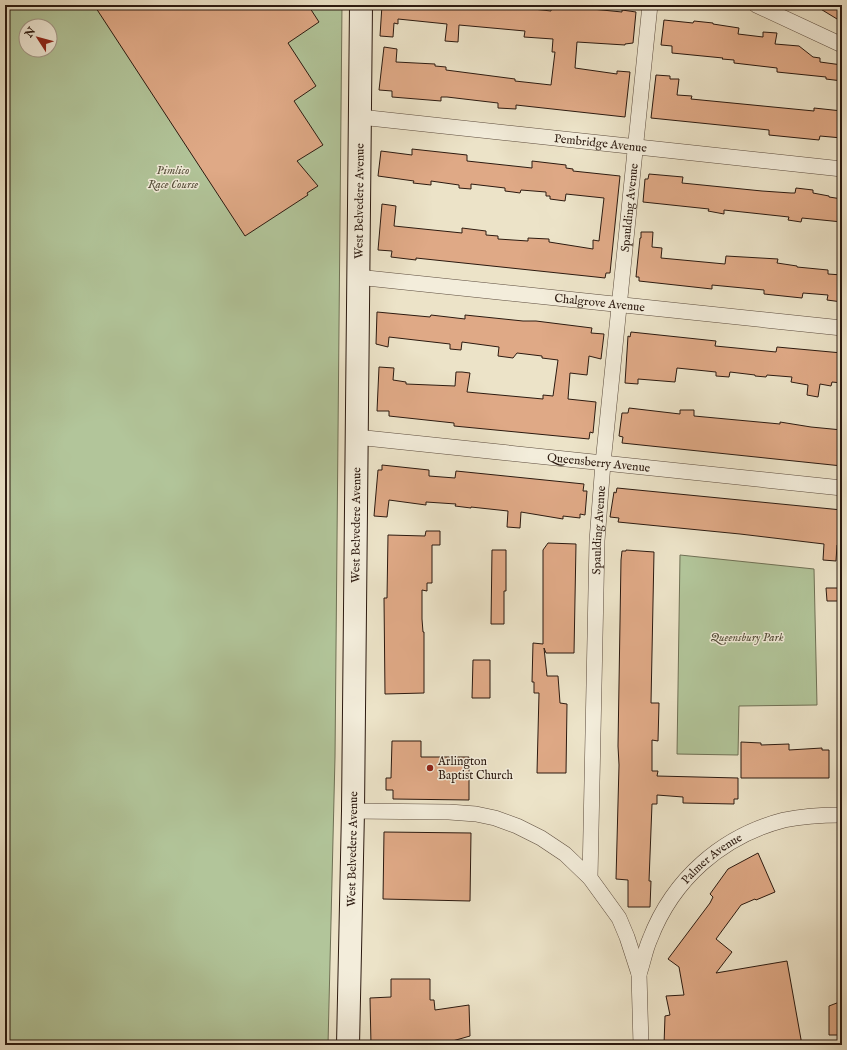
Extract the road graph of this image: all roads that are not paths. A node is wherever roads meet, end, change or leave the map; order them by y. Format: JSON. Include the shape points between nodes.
{"nodes":[{"id":1,"x":361,"y":5,"type":"edge"},
{"id":2,"x":650,"y":5,"type":"edge"},
{"id":3,"x":764,"y":6,"type":"edge"},
{"id":4,"x":842,"y":45,"type":"edge"},
{"id":5,"x":360,"y":117,"type":"junction"},
{"id":6,"x":635,"y":147,"type":"junction"},
{"id":7,"x":842,"y":169,"type":"edge"},
{"id":8,"x":357,"y":277,"type":"junction"},
{"id":9,"x":619,"y":305,"type":"junction"},
{"id":10,"x":842,"y":328,"type":"edge"},
{"id":11,"x":356,"y":437,"type":"junction"},
{"id":12,"x":603,"y":463,"type":"junction"},
{"id":13,"x":842,"y":488,"type":"edge"},
{"id":14,"x":353,"y":811,"type":"junction"},
{"id":15,"x":842,"y":815,"type":"edge"},
{"id":16,"x":590,"y":878,"type":"junction"},
{"id":17,"x":639,"y":974,"type":"junction"},
{"id":18,"x":348,"y":1045,"type":"edge"},
{"id":19,"x":641,"y":1045,"type":"edge"}],
"edges":[{"from":1,"to":5,"type":"main road","name":"West Belvedere Avenue"},
{"from":2,"to":6,"type":"street","name":"Spaulding Avenue"},
{"from":3,"to":4,"type":"street"},
{"from":5,"to":6,"type":"street","name":"Pembridge Avenue"},
{"from":5,"to":8,"type":"main road","name":"West Belvedere Avenue"},
{"from":6,"to":7,"type":"street","name":"Pembridge Avenue"},
{"from":6,"to":9,"type":"street","name":"Spaulding Avenue"},
{"from":8,"to":9,"type":"street","name":"Chalgrove Avenue"},
{"from":8,"to":11,"type":"main road","name":"West Belvedere Avenue"},
{"from":9,"to":10,"type":"street","name":"Chalgrove Avenue"},
{"from":9,"to":12,"type":"street","name":"Spaulding Avenue"},
{"from":11,"to":12,"type":"street","name":"Queensberry Avenue"},
{"from":11,"to":14,"type":"main road","name":"West Belvedere Avenue"},
{"from":12,"to":13,"type":"street","name":"Queensberry Avenue"},
{"from":12,"to":16,"type":"street","name":"Spaulding Avenue","via":[[597,541]]},
{"from":14,"to":16,"type":"street","via":[[449,812],[495,818],[541,838],[566,854]]},
{"from":14,"to":18,"type":"main road","name":"West Belvedere Avenue"},
{"from":15,"to":17,"type":"street","name":"Palmer Avenue","via":[[785,820],[759,828],[733,840],[708,858],[687,877],[671,898],[650,939]]},
{"from":16,"to":17,"type":"street","via":[[619,918]]},
{"from":17,"to":19,"type":"street"}]}
